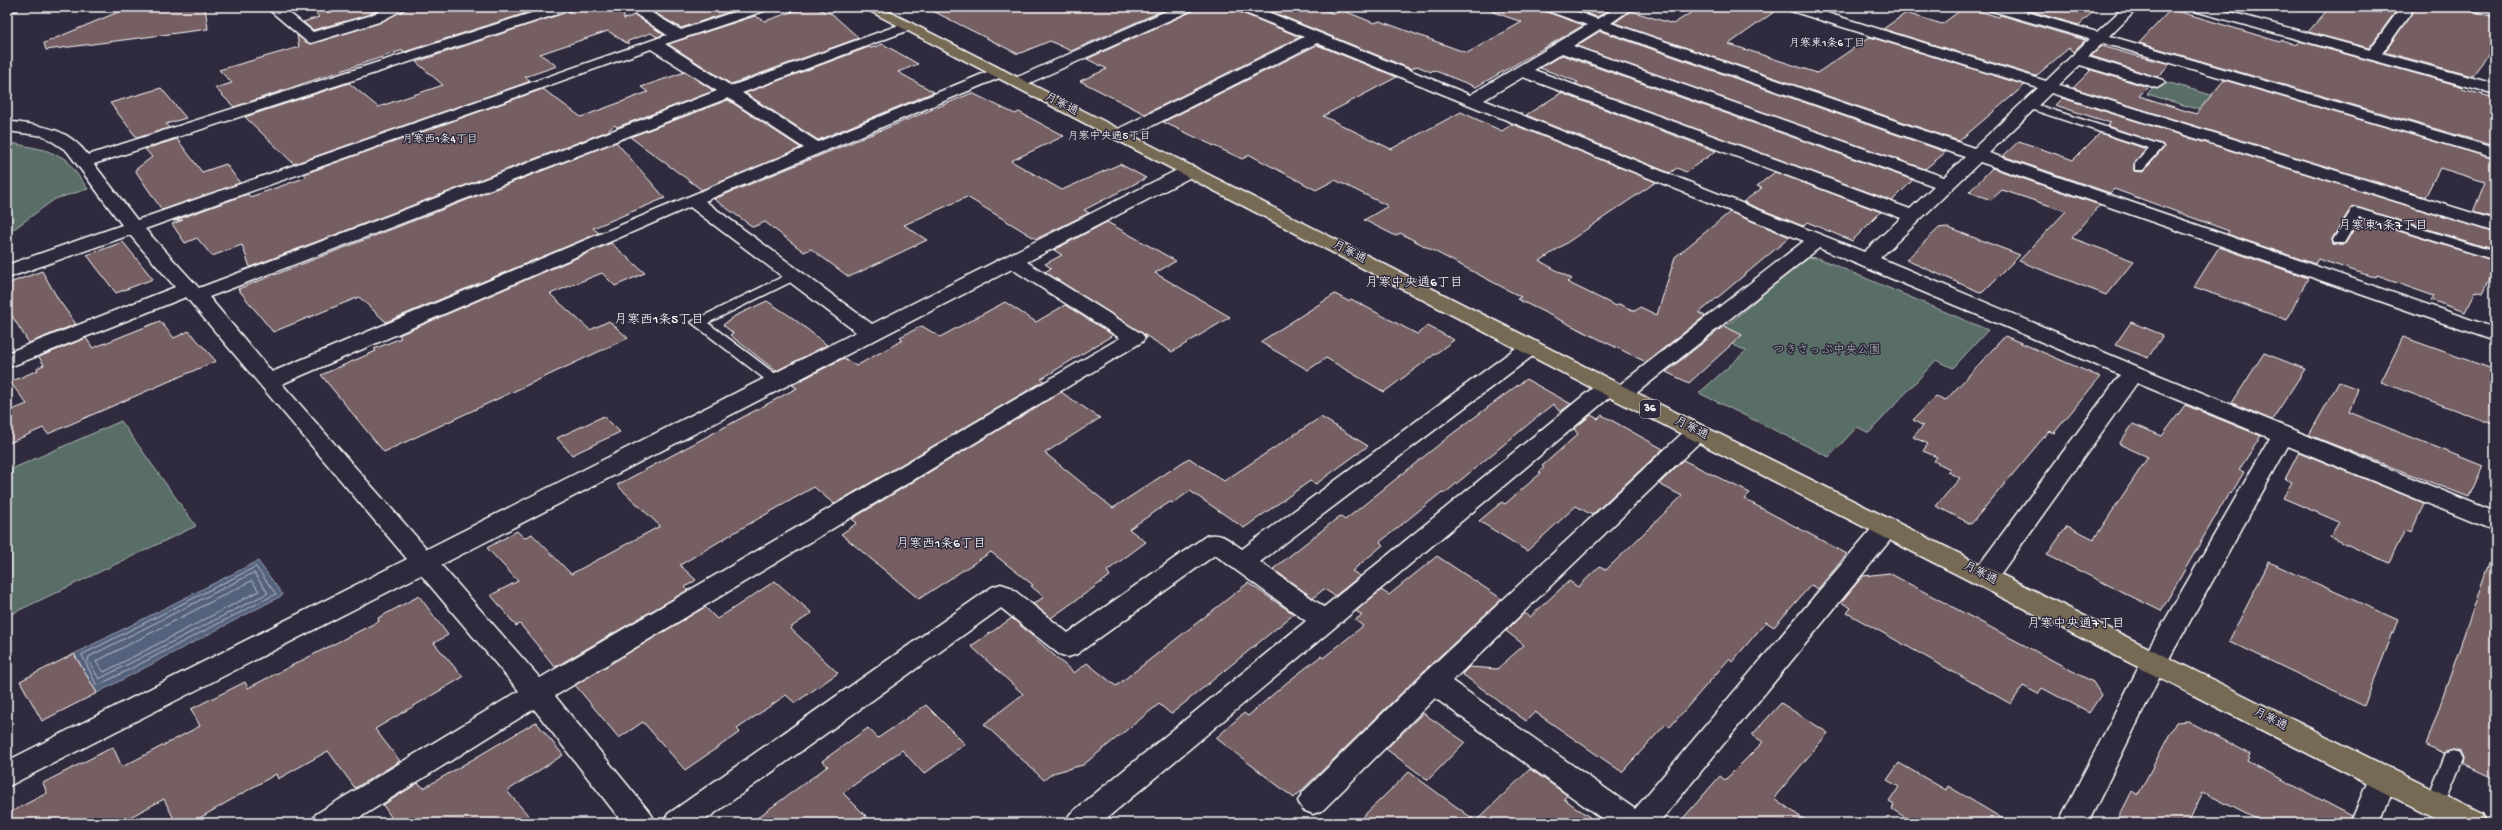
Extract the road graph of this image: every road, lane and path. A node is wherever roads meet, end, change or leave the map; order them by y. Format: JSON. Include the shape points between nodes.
{"nodes":[{"id":1,"x":12,"y":7,"type":"edge"},
{"id":2,"x":273,"y":7,"type":"edge"},
{"id":3,"x":401,"y":7,"type":"edge"},
{"id":4,"x":565,"y":7,"type":"edge"},
{"id":5,"x":632,"y":7,"type":"edge"},
{"id":6,"x":762,"y":7,"type":"edge"},
{"id":7,"x":869,"y":7,"type":"edge"},
{"id":8,"x":1187,"y":7,"type":"edge"},
{"id":9,"x":1243,"y":7,"type":"edge"},
{"id":10,"x":1550,"y":7,"type":"edge"},
{"id":11,"x":1628,"y":7,"type":"edge"},
{"id":12,"x":1793,"y":7,"type":"edge"},
{"id":13,"x":1994,"y":7,"type":"edge"},
{"id":14,"x":2132,"y":7,"type":"edge"},
{"id":15,"x":2196,"y":7,"type":"edge"},
{"id":16,"x":2408,"y":7,"type":"edge"},
{"id":17,"x":2476,"y":7,"type":"edge"},
{"id":18,"x":7,"y":8,"type":"edge"},
{"id":19,"x":2495,"y":12,"type":"edge"},
{"id":20,"x":1599,"y":24,"type":"junction"},
{"id":21,"x":907,"y":26,"type":"junction"},
{"id":22,"x":680,"y":36,"type":"junction"},
{"id":23,"x":1316,"y":37,"type":"junction"},
{"id":24,"x":2098,"y":38,"type":"junction"},
{"id":25,"x":653,"y":43,"type":"junction"},
{"id":26,"x":1561,"y":47,"type":"junction"},
{"id":27,"x":2373,"y":56,"type":"junction"},
{"id":28,"x":2076,"y":59,"type":"junction"},
{"id":29,"x":1522,"y":71,"type":"junction"},
{"id":30,"x":998,"y":73,"type":"junction"},
{"id":31,"x":1019,"y":82,"type":"junction"},
{"id":32,"x":2157,"y":83,"type":"dead end"},
{"id":33,"x":2048,"y":86,"type":"junction"},
{"id":34,"x":2495,"y":89,"type":"edge"},
{"id":35,"x":730,"y":94,"type":"junction"},
{"id":36,"x":1471,"y":101,"type":"junction"},
{"id":37,"x":2028,"y":105,"type":"junction"},
{"id":38,"x":7,"y":126,"type":"edge"},
{"id":39,"x":1120,"y":135,"type":"junction"},
{"id":40,"x":816,"y":148,"type":"junction"},
{"id":41,"x":2495,"y":154,"type":"edge"},
{"id":42,"x":1976,"y":155,"type":"junction"},
{"id":43,"x":85,"y":161,"type":"junction"},
{"id":44,"x":2139,"y":167,"type":"dead end"},
{"id":45,"x":1189,"y":170,"type":"junction"},
{"id":46,"x":1946,"y":184,"type":"junction"},
{"id":47,"x":692,"y":200,"type":"junction"},
{"id":48,"x":1913,"y":216,"type":"junction"},
{"id":49,"x":2495,"y":226,"type":"edge"},
{"id":50,"x":133,"y":228,"type":"junction"},
{"id":51,"x":1817,"y":240,"type":"junction"},
{"id":52,"x":2338,"y":240,"type":"dead end"},
{"id":53,"x":2495,"y":256,"type":"edge"},
{"id":54,"x":1867,"y":260,"type":"junction"},
{"id":55,"x":1012,"y":261,"type":"junction"},
{"id":56,"x":7,"y":272,"type":"edge"},
{"id":57,"x":792,"y":276,"type":"junction"},
{"id":58,"x":192,"y":292,"type":"junction"},
{"id":59,"x":870,"y":333,"type":"junction"},
{"id":60,"x":2495,"y":335,"type":"edge"},
{"id":61,"x":1531,"y":347,"type":"junction"},
{"id":62,"x":7,"y":361,"type":"edge"},
{"id":63,"x":2133,"y":373,"type":"junction"},
{"id":64,"x":776,"y":381,"type":"junction"},
{"id":65,"x":268,"y":382,"type":"junction"},
{"id":66,"x":1615,"y":390,"type":"junction"},
{"id":67,"x":1697,"y":432,"type":"junction"},
{"id":68,"x":2283,"y":435,"type":"junction"},
{"id":69,"x":2494,"y":517,"type":"edge"},
{"id":70,"x":1887,"y":527,"type":"junction"},
{"id":71,"x":424,"y":560,"type":"junction"},
{"id":72,"x":1242,"y":562,"type":"junction"},
{"id":73,"x":1984,"y":576,"type":"junction"},
{"id":74,"x":1325,"y":620,"type":"junction"},
{"id":75,"x":2154,"y":662,"type":"junction"},
{"id":76,"x":1433,"y":682,"type":"junction"},
{"id":77,"x":537,"y":693,"type":"junction"},
{"id":78,"x":2453,"y":759,"type":"dead end"},
{"id":79,"x":7,"y":775,"type":"edge"},
{"id":80,"x":2383,"y":778,"type":"junction"},
{"id":81,"x":1313,"y":801,"type":"dead end"},
{"id":82,"x":2435,"y":804,"type":"junction"},
{"id":83,"x":326,"y":823,"type":"edge"},
{"id":84,"x":641,"y":823,"type":"edge"},
{"id":85,"x":678,"y":823,"type":"edge"},
{"id":86,"x":1080,"y":823,"type":"edge"},
{"id":87,"x":1631,"y":823,"type":"edge"},
{"id":88,"x":1641,"y":823,"type":"edge"},
{"id":89,"x":2073,"y":823,"type":"edge"},
{"id":90,"x":2365,"y":823,"type":"edge"},
{"id":91,"x":2472,"y":823,"type":"edge"}],
"edges":[{"from":1,"to":18,"type":"street"},
{"from":2,"to":3,"type":"street","via":[[311,38],[374,19]]},
{"from":4,"to":43,"type":"street"},
{"from":5,"to":22,"type":"street"},
{"from":6,"to":22,"type":"street"},
{"from":7,"to":21,"type":"highway","name":"月寒通","number":"36"},
{"from":8,"to":31,"type":"street"},
{"from":9,"to":23,"type":"street"},
{"from":10,"to":20,"type":"street"},
{"from":11,"to":20,"type":"street"},
{"from":12,"to":33,"type":"street"},
{"from":13,"to":24,"type":"street"},
{"from":14,"to":24,"type":"street"},
{"from":15,"to":27,"type":"street"},
{"from":16,"to":27,"type":"street"},
{"from":17,"to":19,"type":"street"},
{"from":20,"to":26,"type":"street"},
{"from":20,"to":42,"type":"street"},
{"from":21,"to":30,"type":"highway","name":"月寒通","number":"36"},
{"from":21,"to":35,"type":"street"},
{"from":22,"to":25,"type":"street"},
{"from":23,"to":36,"type":"street"},
{"from":23,"to":39,"type":"street"},
{"from":24,"to":28,"type":"street"},
{"from":24,"to":41,"type":"street"},
{"from":25,"to":35,"type":"street"},
{"from":25,"to":50,"type":"street"},
{"from":26,"to":29,"type":"street"},
{"from":26,"to":46,"type":"street"},
{"from":27,"to":34,"type":"street"},
{"from":28,"to":32,"type":"street"},
{"from":28,"to":33,"type":"street"},
{"from":29,"to":36,"type":"street"},
{"from":29,"to":48,"type":"street"},
{"from":30,"to":31,"type":"highway","name":"月寒通","number":"36"},
{"from":30,"to":40,"type":"street"},
{"from":31,"to":39,"type":"highway","name":"月寒通","number":"36"},
{"from":33,"to":37,"type":"street"},
{"from":33,"to":49,"type":"street"},
{"from":35,"to":40,"type":"street"},
{"from":35,"to":58,"type":"street"},
{"from":36,"to":51,"type":"street"},
{"from":37,"to":42,"type":"street"},
{"from":37,"to":44,"type":"lane","via":[[2156,147]]},
{"from":38,"to":43,"type":"street","via":[[50,132],[73,147]]},
{"from":39,"to":45,"type":"highway","name":"月寒通","number":"36"},
{"from":40,"to":47,"type":"street"},
{"from":42,"to":46,"type":"street"},
{"from":42,"to":60,"type":"street"},
{"from":43,"to":50,"type":"street"},
{"from":45,"to":55,"type":"street"},
{"from":45,"to":61,"type":"highway","name":"月寒通","number":"36"},
{"from":46,"to":48,"type":"street"},
{"from":47,"to":57,"type":"street"},
{"from":47,"to":65,"type":"street"},
{"from":48,"to":54,"type":"street"},
{"from":50,"to":56,"type":"street"},
{"from":50,"to":58,"type":"street"},
{"from":51,"to":54,"type":"street"},
{"from":51,"to":66,"type":"street"},
{"from":52,"to":53,"type":"lane","via":[[2356,212]]},
{"from":54,"to":63,"type":"street"},
{"from":55,"to":59,"type":"street"},
{"from":55,"to":77,"type":"street","via":[[1135,338]]},
{"from":57,"to":59,"type":"street"},
{"from":57,"to":64,"type":"lane","via":[[698,322]]},
{"from":58,"to":62,"type":"street"},
{"from":58,"to":65,"type":"street"},
{"from":59,"to":64,"type":"street"},
{"from":61,"to":66,"type":"highway","name":"月寒通","number":"36"},
{"from":61,"to":72,"type":"street"},
{"from":63,"to":68,"type":"street"},
{"from":63,"to":73,"type":"street"},
{"from":64,"to":71,"type":"street"},
{"from":65,"to":71,"type":"street"},
{"from":66,"to":67,"type":"highway","name":"月寒通","number":"36"},
{"from":66,"to":74,"type":"street"},
{"from":67,"to":70,"type":"highway","name":"月寒通","number":"36"},
{"from":67,"to":76,"type":"street"},
{"from":68,"to":69,"type":"street"},
{"from":68,"to":75,"type":"street"},
{"from":70,"to":73,"type":"highway","name":"月寒通","number":"36"},
{"from":70,"to":88,"type":"street"},
{"from":71,"to":77,"type":"street"},
{"from":71,"to":79,"type":"street"},
{"from":72,"to":74,"type":"street"},
{"from":72,"to":85,"type":"street","via":[[1215,542],[1068,647],[1001,594]]},
{"from":73,"to":75,"type":"highway","name":"月寒通","number":"36"},
{"from":74,"to":86,"type":"street"},
{"from":75,"to":80,"type":"highway","name":"月寒通","number":"36"},
{"from":75,"to":89,"type":"street"},
{"from":76,"to":81,"type":"street"},
{"from":76,"to":87,"type":"street"},
{"from":77,"to":83,"type":"street"},
{"from":77,"to":84,"type":"street"},
{"from":78,"to":82,"type":"lane"},
{"from":80,"to":82,"type":"highway","name":"月寒通","number":"36"},
{"from":80,"to":90,"type":"street"},
{"from":82,"to":91,"type":"highway","name":"月寒通","number":"36"}]}
